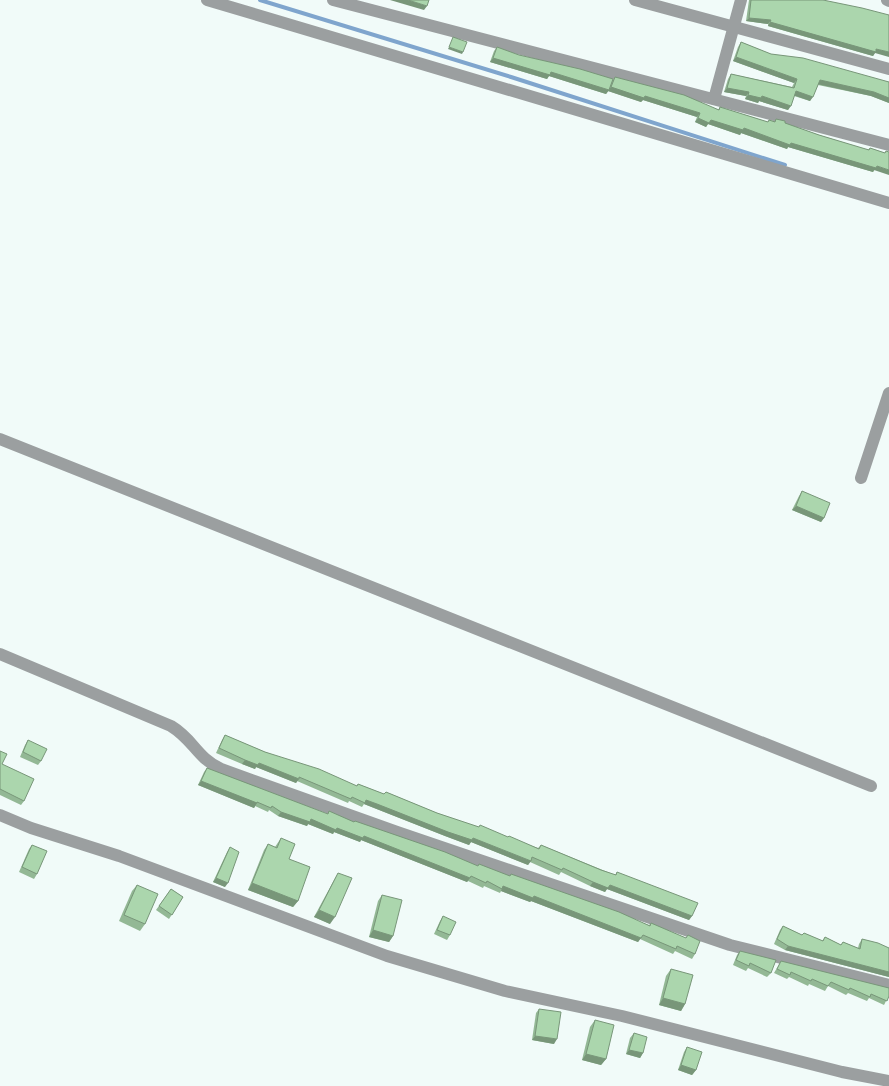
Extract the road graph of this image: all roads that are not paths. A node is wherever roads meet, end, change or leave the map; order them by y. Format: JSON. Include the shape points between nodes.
{"nodes":[{"id":1,"x":207,"y":0,"type":"edge"},
{"id":2,"x":334,"y":0,"type":"edge"},
{"id":3,"x":635,"y":0,"type":"edge"},
{"id":4,"x":741,"y":0,"type":"edge"},
{"id":5,"x":360,"y":3,"type":"edge"},
{"id":6,"x":733,"y":26,"type":"junction"},
{"id":7,"x":889,"y":69,"type":"edge"},
{"id":8,"x":714,"y":99,"type":"junction"},
{"id":9,"x":889,"y":145,"type":"edge"},
{"id":10,"x":889,"y":202,"type":"edge"},
{"id":11,"x":889,"y":393,"type":"edge"},
{"id":12,"x":0,"y":439,"type":"edge"},
{"id":13,"x":861,"y":478,"type":"dead end"},
{"id":14,"x":0,"y":654,"type":"edge"},
{"id":15,"x":871,"y":786,"type":"dead end"},
{"id":16,"x":0,"y":814,"type":"edge"},
{"id":17,"x":889,"y":985,"type":"edge"},
{"id":18,"x":889,"y":1081,"type":"edge"}],
"edges":[{"from":1,"to":10,"type":"street"},
{"from":2,"to":5,"type":"street"},
{"from":3,"to":6,"type":"street"},
{"from":4,"to":6,"type":"street"},
{"from":5,"to":8,"type":"street"},
{"from":6,"to":7,"type":"street"},
{"from":6,"to":8,"type":"street"},
{"from":8,"to":9,"type":"street"},
{"from":11,"to":13,"type":"street"},
{"from":12,"to":15,"type":"street"},
{"from":14,"to":17,"type":"street","via":[[171,726],[183,734],[203,759],[221,768],[397,832],[730,945]]},
{"from":16,"to":18,"type":"street","via":[[387,956],[505,991]]}]}
